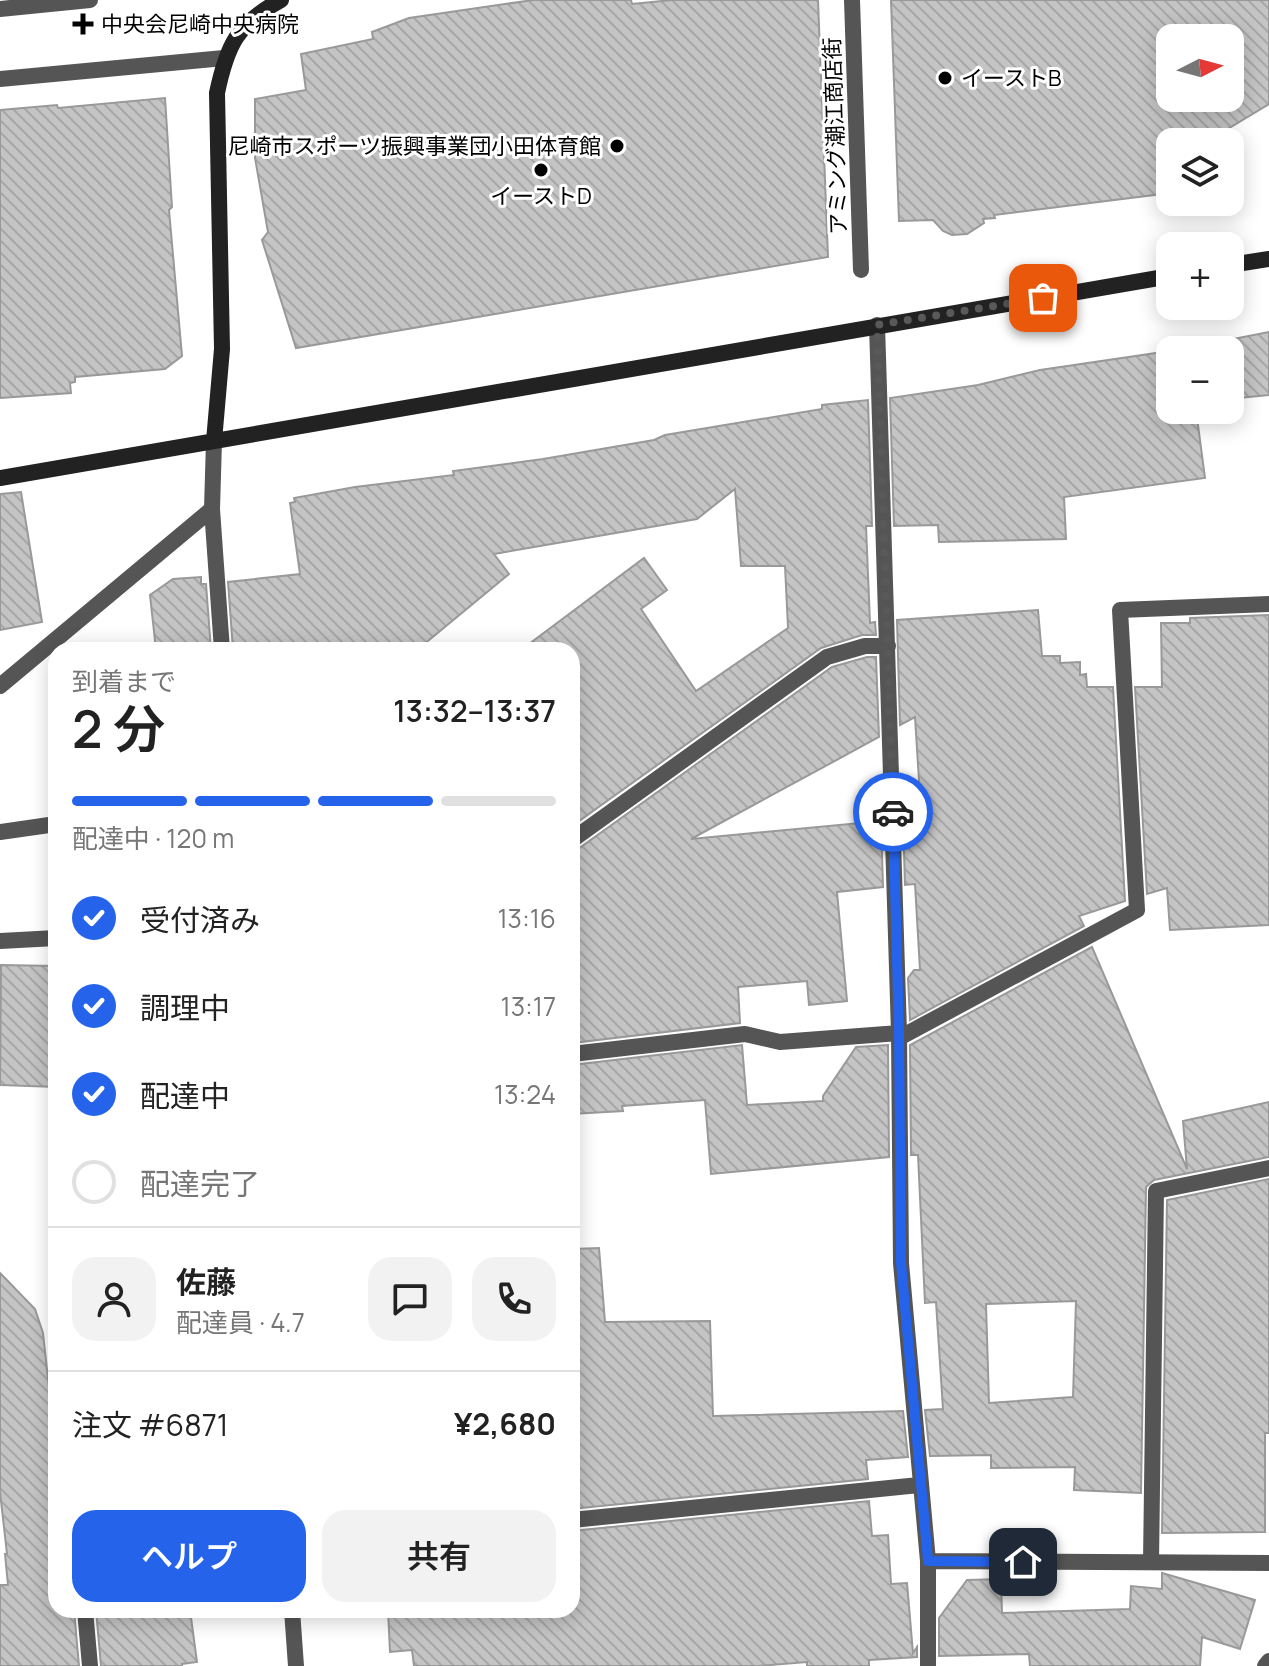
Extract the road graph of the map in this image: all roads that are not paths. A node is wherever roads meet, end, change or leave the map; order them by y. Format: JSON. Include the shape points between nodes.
{"nodes":[{"id":1,"x":90,"y":0,"type":"edge"},
{"id":2,"x":281,"y":0,"type":"edge"},
{"id":3,"x":852,"y":0,"type":"edge"},
{"id":4,"x":0,"y":9,"type":"edge"},
{"id":5,"x":224,"y":58,"type":"junction"},
{"id":6,"x":0,"y":79,"type":"edge"},
{"id":7,"x":1269,"y":259,"type":"edge"},
{"id":8,"x":1244,"y":263,"type":"edge"},
{"id":9,"x":861,"y":270,"type":"dead end"},
{"id":10,"x":1156,"y":278,"type":"edge"},
{"id":11,"x":877,"y":325,"type":"junction"},
{"id":12,"x":214,"y":441,"type":"junction"},
{"id":13,"x":0,"y":478,"type":"edge"},
{"id":14,"x":212,"y":509,"type":"junction"},
{"id":15,"x":1269,"y":604,"type":"edge"},
{"id":16,"x":53,"y":642,"type":"edge"},
{"id":17,"x":221,"y":642,"type":"edge"},
{"id":18,"x":48,"y":646,"type":"edge"},
{"id":19,"x":888,"y":646,"type":"junction"},
{"id":20,"x":0,"y":686,"type":"edge"},
{"id":21,"x":48,"y":825,"type":"edge"},
{"id":22,"x":0,"y":832,"type":"edge"},
{"id":23,"x":580,"y":834,"type":"edge"},
{"id":24,"x":48,"y":938,"type":"edge"},
{"id":25,"x":0,"y":941,"type":"edge"},
{"id":26,"x":899,"y":1035,"type":"junction"},
{"id":27,"x":580,"y":1053,"type":"edge"},
{"id":28,"x":1269,"y":1168,"type":"edge"},
{"id":29,"x":919,"y":1485,"type":"junction"},
{"id":30,"x":580,"y":1519,"type":"edge"},
{"id":31,"x":928,"y":1561,"type":"junction"},
{"id":32,"x":1151,"y":1562,"type":"junction"},
{"id":33,"x":1269,"y":1563,"type":"edge"},
{"id":34,"x":86,"y":1618,"type":"edge"},
{"id":35,"x":293,"y":1618,"type":"edge"},
{"id":36,"x":1269,"y":1661,"type":"edge"},
{"id":37,"x":90,"y":1666,"type":"edge"},
{"id":38,"x":296,"y":1666,"type":"edge"},
{"id":39,"x":928,"y":1666,"type":"edge"},
{"id":40,"x":1265,"y":1666,"type":"edge"}],
"edges":[{"from":1,"to":4,"type":"street"},
{"from":2,"to":5,"type":"street","via":[[239,32]]},
{"from":3,"to":9,"type":"street","name":"アミング潮江商店街"},
{"from":5,"to":6,"type":"street"},
{"from":5,"to":12,"type":"street","via":[[217,93],[222,349]]},
{"from":7,"to":8,"type":"street"},
{"from":10,"to":11,"type":"street"},
{"from":11,"to":12,"type":"street"},
{"from":11,"to":19,"type":"street"},
{"from":12,"to":13,"type":"street"},
{"from":12,"to":14,"type":"street"},
{"from":14,"to":16,"type":"street"},
{"from":14,"to":17,"type":"street"},
{"from":15,"to":26,"type":"street","via":[[1120,610],[1137,910]]},
{"from":18,"to":20,"type":"street"},
{"from":19,"to":23,"type":"street","via":[[865,646],[827,657]]},
{"from":19,"to":26,"type":"street"},
{"from":21,"to":22,"type":"street"},
{"from":24,"to":25,"type":"street"},
{"from":26,"to":27,"type":"street","via":[[780,1042],[745,1034]]},
{"from":26,"to":29,"type":"street","via":[[901,1263]]},
{"from":28,"to":32,"type":"street","via":[[1156,1191]]},
{"from":29,"to":30,"type":"street"},
{"from":29,"to":31,"type":"street"},
{"from":31,"to":32,"type":"street"},
{"from":31,"to":39,"type":"street"},
{"from":32,"to":33,"type":"street"},
{"from":34,"to":37,"type":"street"},
{"from":35,"to":38,"type":"street"},
{"from":36,"to":40,"type":"street"}]}
